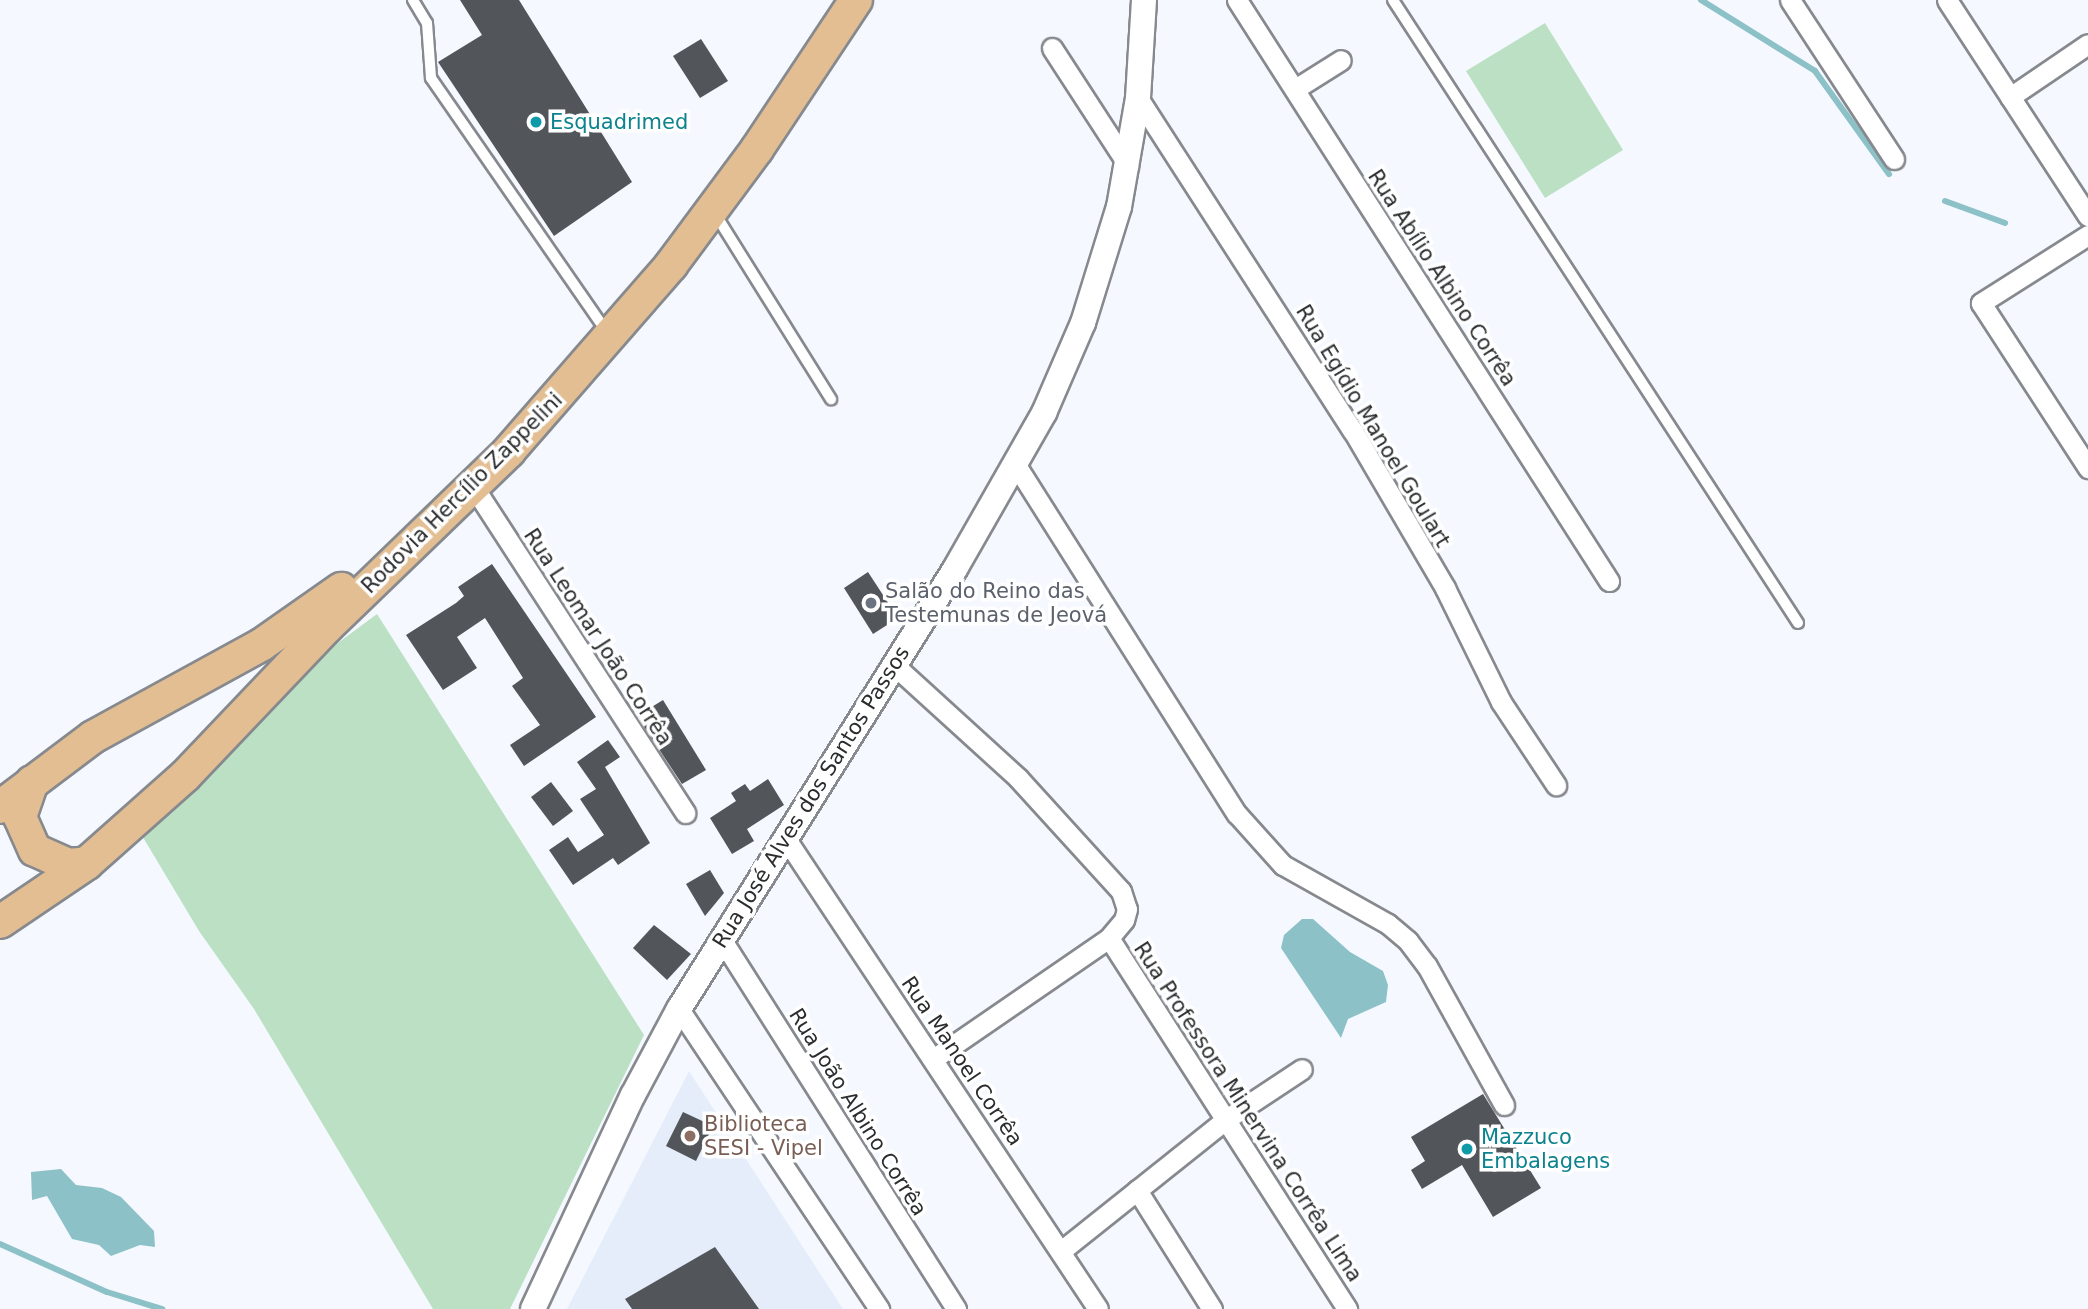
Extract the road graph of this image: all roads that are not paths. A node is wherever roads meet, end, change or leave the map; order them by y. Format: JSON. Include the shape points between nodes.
{"nodes":[{"id":1,"x":413,"y":0,"type":"edge"},
{"id":2,"x":830,"y":0,"type":"edge"},
{"id":3,"x":856,"y":0,"type":"edge"},
{"id":4,"x":1144,"y":0,"type":"edge"},
{"id":5,"x":1237,"y":0,"type":"edge"},
{"id":6,"x":1393,"y":0,"type":"edge"},
{"id":7,"x":1790,"y":0,"type":"edge"},
{"id":8,"x":1947,"y":0,"type":"edge"},
{"id":9,"x":2088,"y":44,"type":"edge"},
{"id":10,"x":1052,"y":48,"type":"dead end"},
{"id":11,"x":1341,"y":60,"type":"dead end"},
{"id":12,"x":1295,"y":89,"type":"junction"},
{"id":13,"x":2010,"y":97,"type":"junction"},
{"id":14,"x":1138,"y":99,"type":"junction"},
{"id":15,"x":1895,"y":159,"type":"dead end"},
{"id":16,"x":1128,"y":165,"type":"junction"},
{"id":17,"x":713,"y":209,"type":"junction"},
{"id":18,"x":2088,"y":216,"type":"edge"},
{"id":19,"x":2088,"y":235,"type":"edge"},
{"id":20,"x":600,"y":321,"type":"junction"},
{"id":21,"x":831,"y":399,"type":"dead end"},
{"id":22,"x":1016,"y":465,"type":"junction"},
{"id":23,"x":2088,"y":468,"type":"edge"},
{"id":24,"x":472,"y":486,"type":"junction"},
{"id":25,"x":1609,"y":581,"type":"dead end"},
{"id":26,"x":1798,"y":623,"type":"dead end"},
{"id":27,"x":894,"y":665,"type":"junction"},
{"id":28,"x":32,"y":782,"type":"junction"},
{"id":29,"x":1556,"y":785,"type":"dead end"},
{"id":30,"x":0,"y":807,"type":"edge"},
{"id":31,"x":685,"y":813,"type":"dead end"},
{"id":32,"x":786,"y":839,"type":"junction"},
{"id":33,"x":87,"y":863,"type":"junction"},
{"id":34,"x":0,"y":922,"type":"edge"},
{"id":35,"x":1109,"y":938,"type":"junction"},
{"id":36,"x":722,"y":940,"type":"junction"},
{"id":37,"x":679,"y":1009,"type":"junction"},
{"id":38,"x":933,"y":1059,"type":"junction"},
{"id":39,"x":1302,"y":1069,"type":"dead end"},
{"id":40,"x":1504,"y":1105,"type":"dead end"},
{"id":41,"x":1225,"y":1120,"type":"junction"},
{"id":42,"x":1138,"y":1190,"type":"junction"},
{"id":43,"x":1061,"y":1251,"type":"junction"},
{"id":44,"x":533,"y":1309,"type":"edge"},
{"id":45,"x":879,"y":1309,"type":"edge"},
{"id":46,"x":956,"y":1309,"type":"edge"},
{"id":47,"x":1098,"y":1309,"type":"edge"},
{"id":48,"x":1213,"y":1309,"type":"edge"},
{"id":49,"x":1347,"y":1309,"type":"edge"}],
"edges":[{"from":1,"to":20,"type":"lane","via":[[427,23],[431,78]]},
{"from":2,"to":20,"type":"main road","name":"Rodovia Hercílio Zappelini","via":[[744,132]]},
{"from":3,"to":17,"type":"main road","name":"Rodovia Hercílio Zappelini"},
{"from":4,"to":14,"type":"street","name":"Rua José Alves dos Santos Passos"},
{"from":5,"to":12,"type":"street","name":"Rua Abílio Albino Corrêa"},
{"from":6,"to":26,"type":"lane"},
{"from":7,"to":15,"type":"street"},
{"from":8,"to":13,"type":"street"},
{"from":9,"to":13,"type":"street"},
{"from":10,"to":16,"type":"street"},
{"from":11,"to":12,"type":"street"},
{"from":12,"to":25,"type":"street","name":"Rua Abílio Albino Corrêa"},
{"from":13,"to":18,"type":"street"},
{"from":14,"to":16,"type":"street","name":"Rua José Alves dos Santos Passos"},
{"from":14,"to":29,"type":"street","name":"Rua Egídio Manoel Goulart","via":[[1353,431],[1446,588],[1501,702]]},
{"from":16,"to":22,"type":"street","name":"Rua José Alves dos Santos Passos","via":[[1083,323]]},
{"from":17,"to":21,"type":"lane"},
{"from":17,"to":24,"type":"main road","name":"Rodovia Hercílio Zappelini","via":[[628,317],[518,442]]},
{"from":19,"to":23,"type":"street","via":[[1981,303]]},
{"from":20,"to":28,"type":"main road","name":"Rodovia Hercílio Zappelini","via":[[464,472],[317,610],[93,737]]},
{"from":22,"to":27,"type":"street","name":"Rua José Alves dos Santos Passos"},
{"from":22,"to":40,"type":"street","via":[[1237,814],[1283,865],[1388,924],[1408,941],[1427,966]]},
{"from":24,"to":31,"type":"street","name":"Rua Leomar João Corrêa"},
{"from":24,"to":33,"type":"main road","name":"Rodovia Hercílio Zappelini","via":[[327,627],[185,776]]},
{"from":27,"to":32,"type":"street","name":"Rua José Alves dos Santos Passos"},
{"from":27,"to":35,"type":"street","name":"Rua Professora Minervina Corrêa Lima","via":[[1018,778],[1121,891],[1127,909]]},
{"from":28,"to":30,"type":"main road","name":"Rodovia Hercílio Zappelini"},
{"from":28,"to":33,"type":"main road","via":[[20,817],[35,850],[69,865]]},
{"from":32,"to":36,"type":"street","name":"Rua José Alves dos Santos Passos"},
{"from":32,"to":38,"type":"street","name":"Rua Manoel Corrêa"},
{"from":33,"to":34,"type":"main road","name":"Rodovia Hercílio Zappelini"},
{"from":35,"to":38,"type":"street"},
{"from":35,"to":41,"type":"street","name":"Rua Professora Minervina Corrêa Lima"},
{"from":36,"to":37,"type":"street","name":"Rua José Alves dos Santos Passos"},
{"from":36,"to":46,"type":"street","name":"Rua João Albino Corrêa"},
{"from":37,"to":44,"type":"street","name":"Rua José Alves dos Santos Passos","via":[[633,1095]]},
{"from":37,"to":45,"type":"street"},
{"from":38,"to":43,"type":"street","name":"Rua Manoel Corrêa"},
{"from":39,"to":41,"type":"street"},
{"from":41,"to":42,"type":"street"},
{"from":41,"to":49,"type":"street","name":"Rua Professora Minervina Corrêa Lima"},
{"from":42,"to":43,"type":"street"},
{"from":42,"to":48,"type":"street"},
{"from":43,"to":47,"type":"street","name":"Rua Manoel Corrêa"}]}
